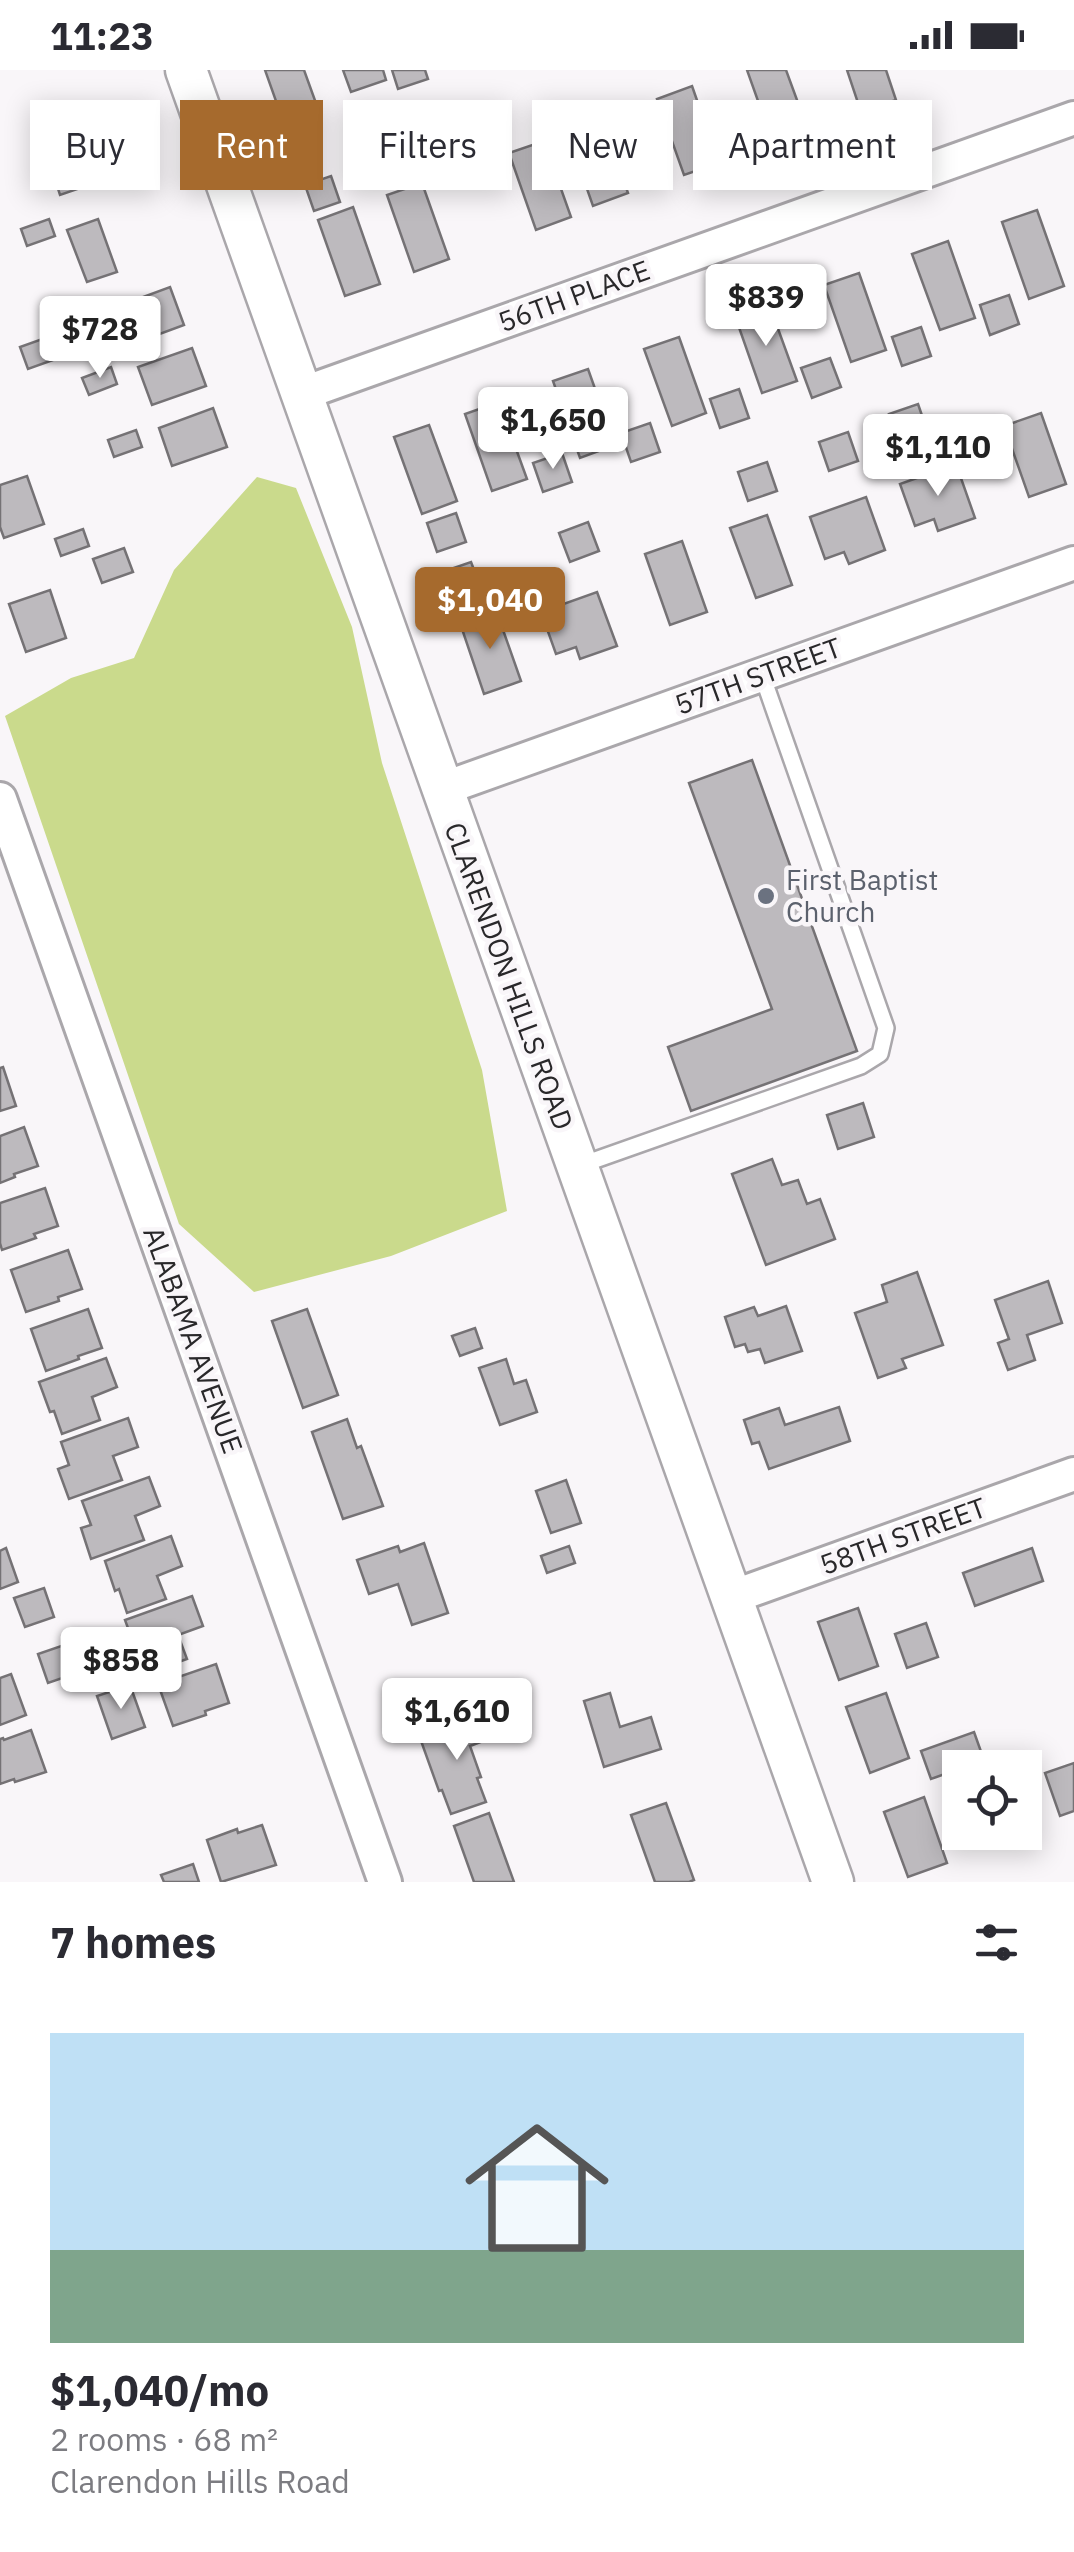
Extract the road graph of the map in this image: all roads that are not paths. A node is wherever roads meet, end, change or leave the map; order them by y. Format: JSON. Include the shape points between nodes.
{"nodes":[{"id":1,"x":186,"y":70,"type":"edge"},
{"id":2,"x":1074,"y":118,"type":"edge"},
{"id":3,"x":301,"y":394,"type":"junction"},
{"id":4,"x":1074,"y":564,"type":"edge"},
{"id":5,"x":762,"y":675,"type":"junction"},
{"id":6,"x":442,"y":789,"type":"junction"},
{"id":7,"x":0,"y":799,"type":"edge"},
{"id":8,"x":577,"y":1166,"type":"junction"},
{"id":9,"x":1074,"y":1474,"type":"edge"},
{"id":10,"x":732,"y":1597,"type":"junction"},
{"id":11,"x":385,"y":1882,"type":"edge"},
{"id":12,"x":834,"y":1882,"type":"edge"}],
"edges":[{"from":1,"to":3,"type":"street","name":"CLARENDON HILLS ROAD"},
{"from":2,"to":3,"type":"street","name":"56TH PLACE"},
{"from":3,"to":6,"type":"street","name":"CLARENDON HILLS ROAD"},
{"from":4,"to":5,"type":"street","name":"57TH STREET"},
{"from":5,"to":6,"type":"street","name":"57TH STREET"},
{"from":5,"to":8,"type":"lane","via":[[886,1028],[880,1054]]},
{"from":6,"to":8,"type":"street","name":"CLARENDON HILLS ROAD"},
{"from":7,"to":11,"type":"street","name":"ALABAMA AVENUE"},
{"from":8,"to":10,"type":"street","name":"CLARENDON HILLS ROAD"},
{"from":9,"to":10,"type":"street","name":"58TH STREET"},
{"from":10,"to":12,"type":"street","name":"CLARENDON HILLS ROAD"}]}
